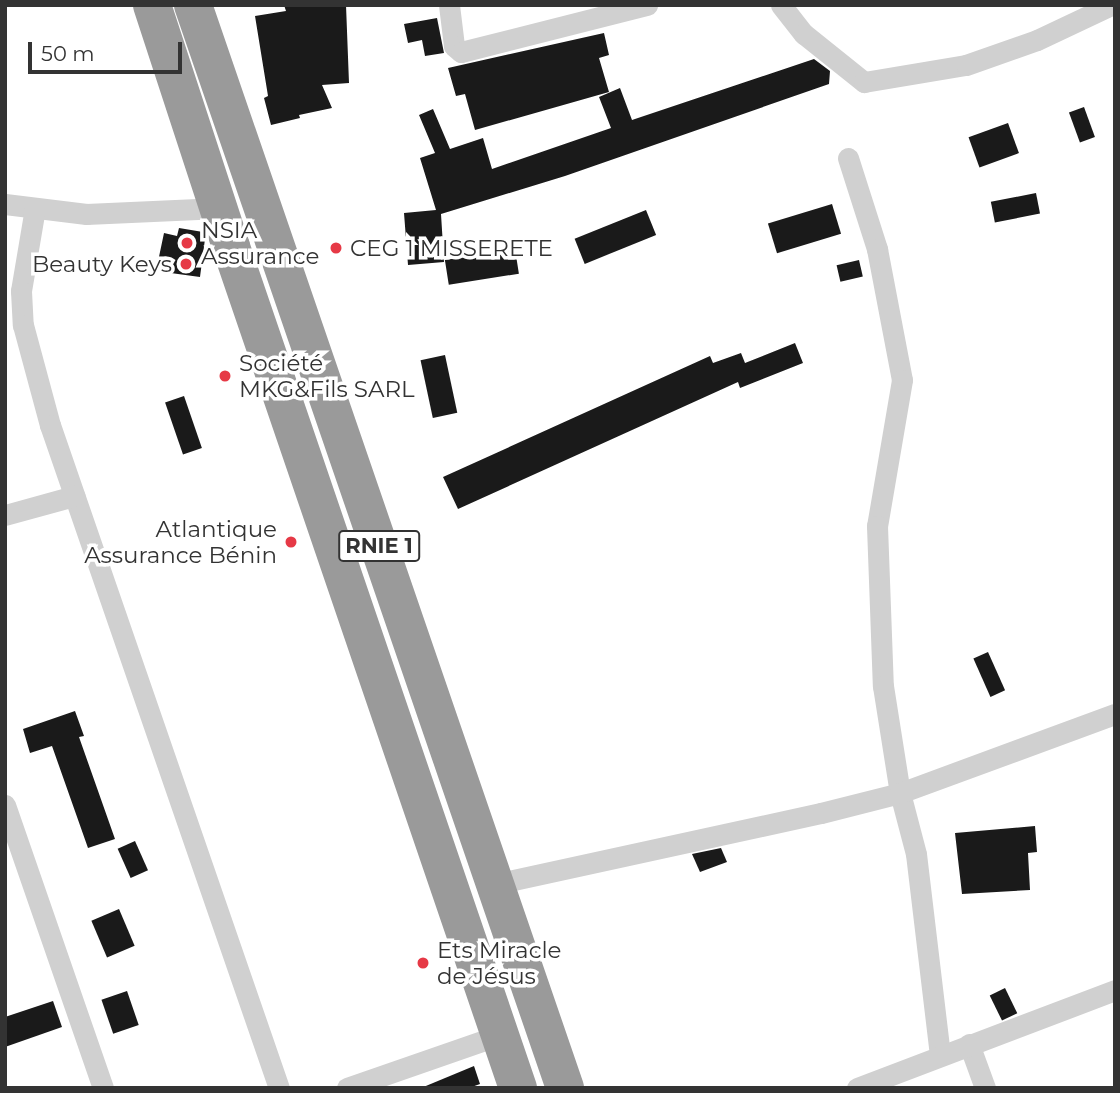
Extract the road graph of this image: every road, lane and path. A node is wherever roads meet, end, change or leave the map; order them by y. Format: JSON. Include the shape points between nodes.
{"nodes":[{"id":1,"x":152,"y":5,"type":"edge"},
{"id":2,"x":193,"y":5,"type":"edge"},
{"id":3,"x":209,"y":5,"type":"edge"},
{"id":4,"x":450,"y":5,"type":"edge"},
{"id":5,"x":647,"y":5,"type":"edge"},
{"id":6,"x":781,"y":5,"type":"edge"},
{"id":7,"x":1111,"y":5,"type":"edge"},
{"id":8,"x":848,"y":158,"type":"dead end"},
{"id":9,"x":5,"y":204,"type":"edge"},
{"id":10,"x":35,"y":208,"type":"junction"},
{"id":11,"x":220,"y":208,"type":"junction"},
{"id":12,"x":74,"y":496,"type":"junction"},
{"id":13,"x":5,"y":515,"type":"edge"},
{"id":14,"x":1115,"y":714,"type":"edge"},
{"id":15,"x":900,"y":793,"type":"junction"},
{"id":16,"x":5,"y":805,"type":"edge"},
{"id":17,"x":509,"y":881,"type":"junction"},
{"id":18,"x":1115,"y":990,"type":"edge"},
{"id":19,"x":499,"y":1035,"type":"junction"},
{"id":20,"x":970,"y":1044,"type":"junction"},
{"id":21,"x":940,"y":1055,"type":"junction"},
{"id":22,"x":103,"y":1088,"type":"edge"},
{"id":23,"x":279,"y":1088,"type":"edge"},
{"id":24,"x":347,"y":1088,"type":"edge"},
{"id":25,"x":518,"y":1088,"type":"edge"},
{"id":26,"x":565,"y":1088,"type":"edge"},
{"id":27,"x":580,"y":1088,"type":"edge"},
{"id":28,"x":857,"y":1088,"type":"edge"},
{"id":29,"x":985,"y":1088,"type":"edge"}],
"edges":[{"from":1,"to":11,"type":"highway","number":"RNIE 1"},
{"from":2,"to":26,"type":"highway","number":"RNIE 1"},
{"from":3,"to":17,"type":"street"},
{"from":4,"to":5,"type":"street","via":[[454,47],[461,52]]},
{"from":6,"to":7,"type":"street","via":[[804,34],[864,82],[966,65],[1037,40]]},
{"from":8,"to":15,"type":"street","via":[[877,249],[902,380],[877,526],[883,685]]},
{"from":9,"to":10,"type":"street"},
{"from":10,"to":11,"type":"street","via":[[86,214]]},
{"from":10,"to":12,"type":"street","via":[[21,291],[23,325]]},
{"from":11,"to":19,"type":"highway","number":"RNIE 1"},
{"from":12,"to":13,"type":"street"},
{"from":12,"to":23,"type":"street"},
{"from":14,"to":15,"type":"street"},
{"from":15,"to":17,"type":"street"},
{"from":15,"to":21,"type":"street","via":[[916,855]]},
{"from":16,"to":22,"type":"street"},
{"from":17,"to":27,"type":"street"},
{"from":18,"to":20,"type":"street"},
{"from":19,"to":24,"type":"street"},
{"from":19,"to":25,"type":"highway","number":"RNIE 1"},
{"from":20,"to":21,"type":"street"},
{"from":20,"to":29,"type":"street"},
{"from":21,"to":28,"type":"street"}]}
